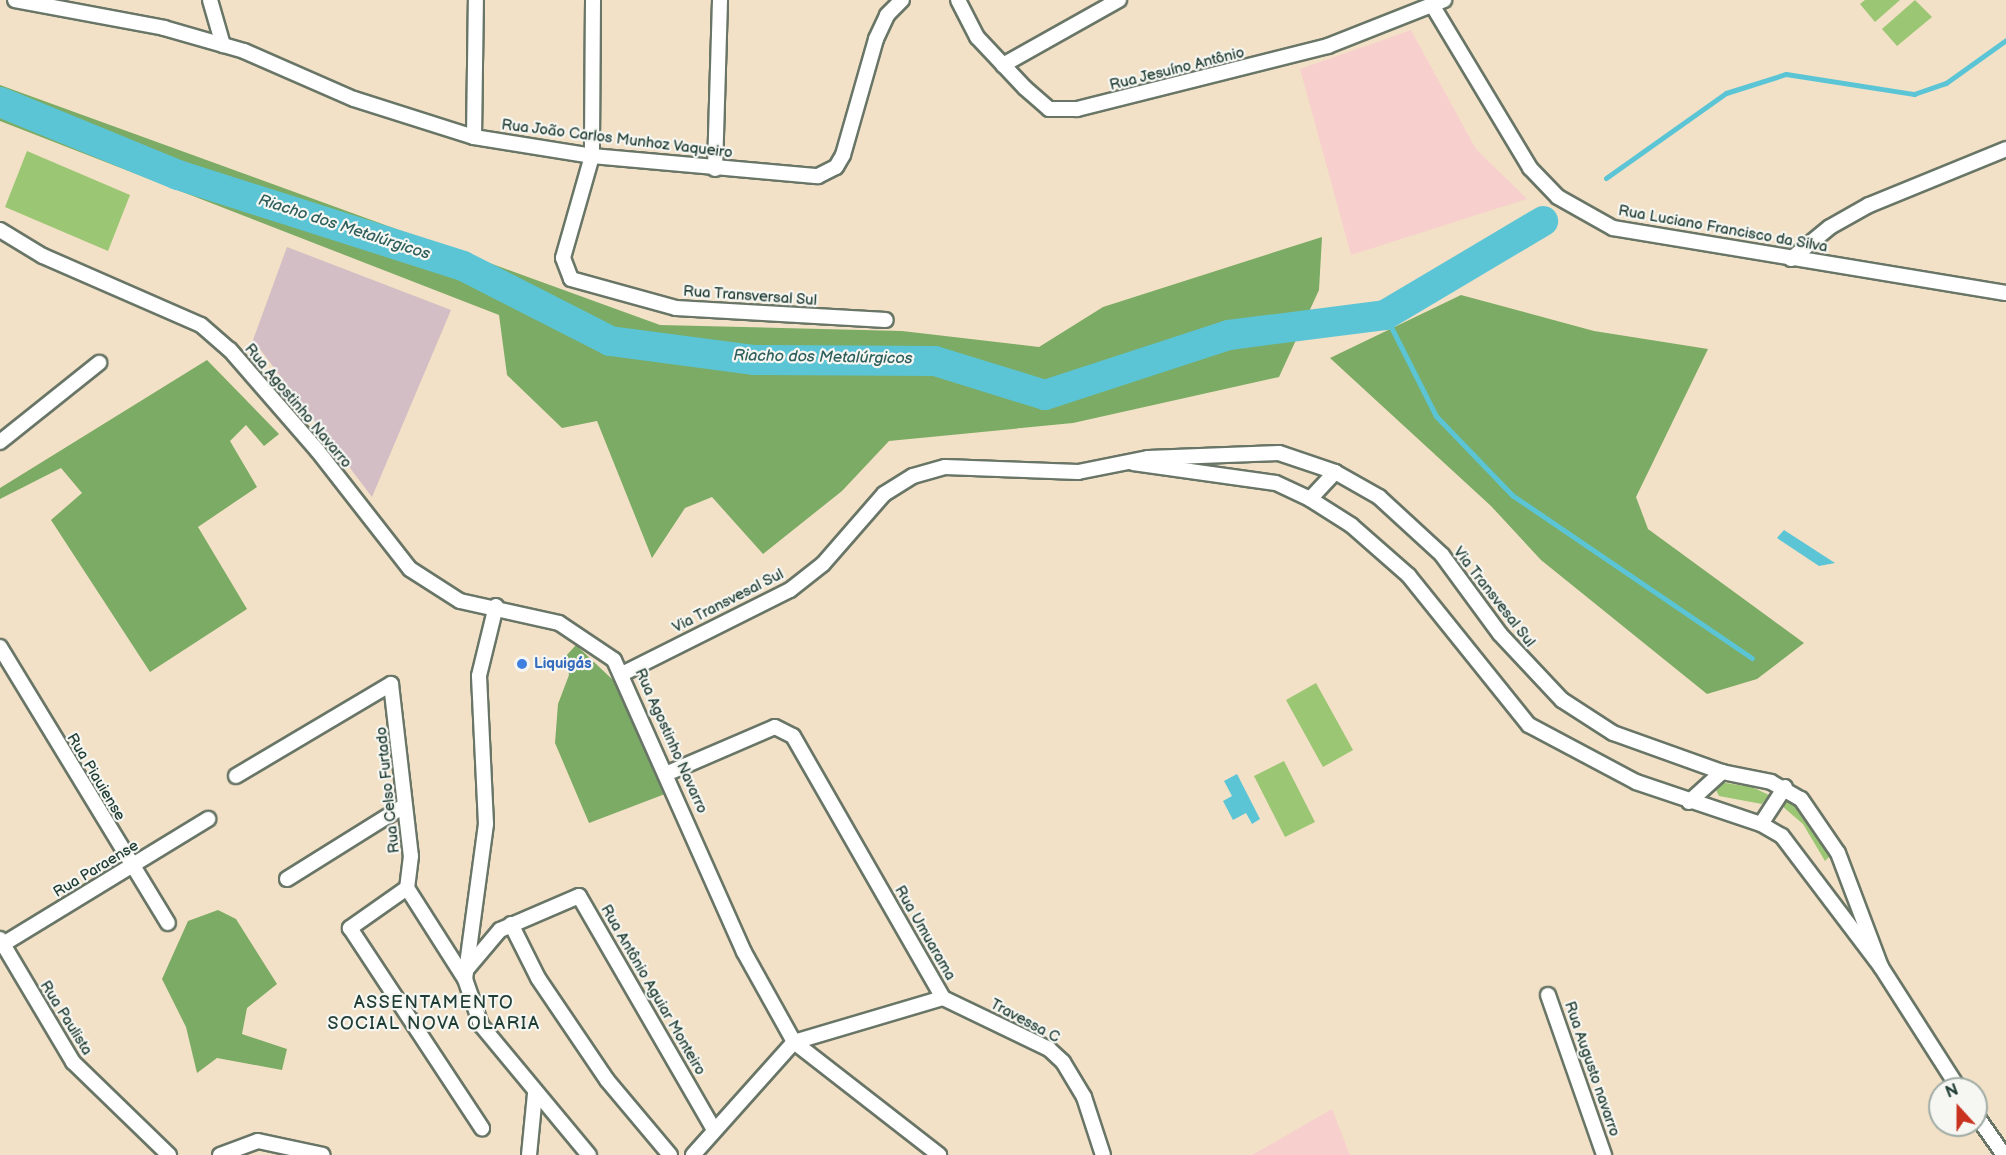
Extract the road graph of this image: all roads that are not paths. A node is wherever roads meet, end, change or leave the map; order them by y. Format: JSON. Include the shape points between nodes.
{"nodes":[{"id":1,"x":15,"y":0,"type":"edge"},
{"id":2,"x":210,"y":0,"type":"edge"},
{"id":3,"x":476,"y":0,"type":"edge"},
{"id":4,"x":593,"y":0,"type":"edge"},
{"id":5,"x":720,"y":0,"type":"edge"},
{"id":6,"x":903,"y":0,"type":"edge"},
{"id":7,"x":958,"y":0,"type":"edge"},
{"id":8,"x":1119,"y":0,"type":"edge"},
{"id":9,"x":1439,"y":4,"type":"edge"},
{"id":10,"x":223,"y":45,"type":"junction"},
{"id":11,"x":1003,"y":65,"type":"junction"},
{"id":12,"x":474,"y":137,"type":"junction"},
{"id":13,"x":2006,"y":149,"type":"edge"},
{"id":14,"x":592,"y":156,"type":"junction"},
{"id":15,"x":715,"y":169,"type":"junction"},
{"id":16,"x":0,"y":230,"type":"edge"},
{"id":17,"x":1791,"y":259,"type":"junction"},
{"id":18,"x":2006,"y":293,"type":"edge"},
{"id":19,"x":886,"y":320,"type":"dead end"},
{"id":20,"x":99,"y":363,"type":"dead end"},
{"id":21,"x":0,"y":442,"type":"edge"},
{"id":22,"x":1132,"y":462,"type":"junction"},
{"id":23,"x":1335,"y":472,"type":"junction"},
{"id":24,"x":1310,"y":499,"type":"junction"},
{"id":25,"x":496,"y":606,"type":"junction"},
{"id":26,"x":0,"y":647,"type":"edge"},
{"id":27,"x":624,"y":673,"type":"junction"},
{"id":28,"x":1722,"y":772,"type":"junction"},
{"id":29,"x":668,"y":773,"type":"junction"},
{"id":30,"x":236,"y":776,"type":"dead end"},
{"id":31,"x":1785,"y":787,"type":"junction"},
{"id":32,"x":1689,"y":802,"type":"junction"},
{"id":33,"x":404,"y":806,"type":"junction"},
{"id":34,"x":208,"y":819,"type":"dead end"},
{"id":35,"x":1761,"y":824,"type":"junction"},
{"id":36,"x":130,"y":867,"type":"junction"},
{"id":37,"x":287,"y":879,"type":"dead end"},
{"id":38,"x":406,"y":888,"type":"junction"},
{"id":39,"x":168,"y":923,"type":"dead end"},
{"id":40,"x":511,"y":924,"type":"junction"},
{"id":41,"x":1,"y":943,"type":"edge"},
{"id":42,"x":1881,"y":967,"type":"junction"},
{"id":43,"x":466,"y":974,"type":"junction"},
{"id":44,"x":1548,"y":995,"type":"dead end"},
{"id":45,"x":943,"y":998,"type":"junction"},
{"id":46,"x":794,"y":1042,"type":"junction"},
{"id":47,"x":1951,"y":1077,"type":"edge"},
{"id":48,"x":535,"y":1094,"type":"junction"},
{"id":49,"x":482,"y":1128,"type":"dead end"},
{"id":50,"x":713,"y":1128,"type":"junction"},
{"id":51,"x":1988,"y":1132,"type":"edge"},
{"id":52,"x":934,"y":1154,"type":"edge"},
{"id":53,"x":169,"y":1155,"type":"edge"},
{"id":54,"x":220,"y":1155,"type":"edge"},
{"id":55,"x":323,"y":1155,"type":"edge"},
{"id":56,"x":530,"y":1155,"type":"edge"},
{"id":57,"x":589,"y":1155,"type":"edge"},
{"id":58,"x":670,"y":1155,"type":"edge"},
{"id":59,"x":693,"y":1155,"type":"edge"},
{"id":60,"x":1103,"y":1155,"type":"edge"},
{"id":61,"x":1604,"y":1155,"type":"edge"},
{"id":62,"x":2004,"y":1155,"type":"edge"}],
"edges":[{"from":1,"to":10,"type":"street","name":"Rua João Carlos Munhoz Vaqueiro"},
{"from":2,"to":10,"type":"street"},
{"from":3,"to":12,"type":"street"},
{"from":4,"to":14,"type":"street"},
{"from":5,"to":15,"type":"street"},
{"from":6,"to":15,"type":"street","name":"Rua João Carlos Munhoz Vaqueiro","via":[[887,15],[876,39],[859,112],[836,167],[818,176]]},
{"from":7,"to":11,"type":"street","name":"Rua Jesuíno Antônio","via":[[977,37]]},
{"from":8,"to":11,"type":"street"},
{"from":9,"to":11,"type":"street","name":"Rua Jesuíno Antônio","via":[[1215,78],[1077,109],[1049,109]]},
{"from":9,"to":17,"type":"street","name":"Rua Luciano Francisco da Silva","via":[[1530,168],[1558,197],[1613,228]]},
{"from":10,"to":12,"type":"street","name":"Rua João Carlos Munhoz Vaqueiro","via":[[354,99]]},
{"from":12,"to":14,"type":"street","name":"Rua João Carlos Munhoz Vaqueiro"},
{"from":13,"to":17,"type":"street","via":[[1869,205],[1830,226]]},
{"from":14,"to":15,"type":"street","name":"Rua João Carlos Munhoz Vaqueiro"},
{"from":14,"to":19,"type":"street","name":"Rua Transversal Sul","via":[[563,258],[565,273],[579,285],[676,308]]},
{"from":16,"to":25,"type":"street","name":"Rua Agostinho Navarro","via":[[43,256],[201,325],[230,350],[317,450],[400,561],[460,601]]},
{"from":17,"to":18,"type":"street","name":"Rua Luciano Francisco da Silva"},
{"from":20,"to":21,"type":"street"},
{"from":22,"to":23,"type":"street","name":"Via Transvesal Sul","via":[[1279,453]]},
{"from":22,"to":24,"type":"street","name":"Via Transvesal Sul","via":[[1276,483]]},
{"from":22,"to":27,"type":"street","name":"Via Transvesal Sul","via":[[1078,472],[945,467],[913,476],[884,494],[823,564],[790,590]]},
{"from":23,"to":24,"type":"street"},
{"from":23,"to":28,"type":"street","name":"Via Transvesal Sul","via":[[1379,497],[1442,555],[1500,634],[1562,700],[1613,733]]},
{"from":24,"to":32,"type":"street","name":"Via Transvesal Sul","via":[[1351,525],[1409,576],[1529,725],[1592,762]]},
{"from":25,"to":27,"type":"street","name":"Rua Agostinho Navarro","via":[[559,623]]},
{"from":25,"to":43,"type":"street","via":[[479,676],[486,824]]},
{"from":26,"to":36,"type":"street","name":"Rua Piauiense"},
{"from":27,"to":29,"type":"street","name":"Rua Agostinho Navarro"},
{"from":28,"to":31,"type":"street","name":"Via Transvesal Sul"},
{"from":28,"to":32,"type":"street"},
{"from":29,"to":45,"type":"street","name":"Rua Umuarama","via":[[775,728],[793,736]]},
{"from":29,"to":46,"type":"street","name":"Rua Agostinho Navarro","via":[[744,952]]},
{"from":30,"to":33,"type":"street","name":"Rua Celso Furtado","via":[[386,684],[395,688]]},
{"from":31,"to":35,"type":"street"},
{"from":31,"to":42,"type":"street","name":"Via Transvesal Sul","via":[[1827,829]]},
{"from":32,"to":35,"type":"street","name":"Via Transvesal Sul"},
{"from":33,"to":37,"type":"street"},
{"from":33,"to":38,"type":"street","name":"Rua Celso Furtado","via":[[411,856]]},
{"from":34,"to":36,"type":"street","name":"Rua Paraense"},
{"from":35,"to":42,"type":"street","name":"Via Transvesal Sul","via":[[1795,849]]},
{"from":36,"to":39,"type":"street","name":"Rua Piauiense"},
{"from":36,"to":41,"type":"street","name":"Rua Paraense"},
{"from":38,"to":43,"type":"street"},
{"from":38,"to":49,"type":"street","via":[[350,929]]},
{"from":40,"to":43,"type":"street","name":"Rua Antônio Aguiar Monteiro","via":[[495,933]]},
{"from":40,"to":50,"type":"street","name":"Rua Antônio Aguiar Monteiro","via":[[581,897]]},
{"from":40,"to":58,"type":"street","via":[[535,973],[607,1080]]},
{"from":41,"to":53,"type":"street","name":"Rua Paulista","via":[[73,1062]]},
{"from":42,"to":47,"type":"street","name":"Via Transvesal Sul"},
{"from":43,"to":48,"type":"street","via":[[481,1025]]},
{"from":44,"to":61,"type":"street","name":"Rua Augusto navarro"},
{"from":45,"to":46,"type":"street","name":"Rua Umuarama"},
{"from":45,"to":60,"type":"street","name":"Travessa C","via":[[1049,1049],[1063,1062],[1084,1097]]},
{"from":46,"to":50,"type":"street"},
{"from":46,"to":52,"type":"street","name":"Rua Agostinho Navarro"},
{"from":48,"to":56,"type":"street"},
{"from":48,"to":57,"type":"street"},
{"from":50,"to":59,"type":"street"},
{"from":51,"to":62,"type":"street"},
{"from":54,"to":55,"type":"street","via":[[258,1141]]}]}
